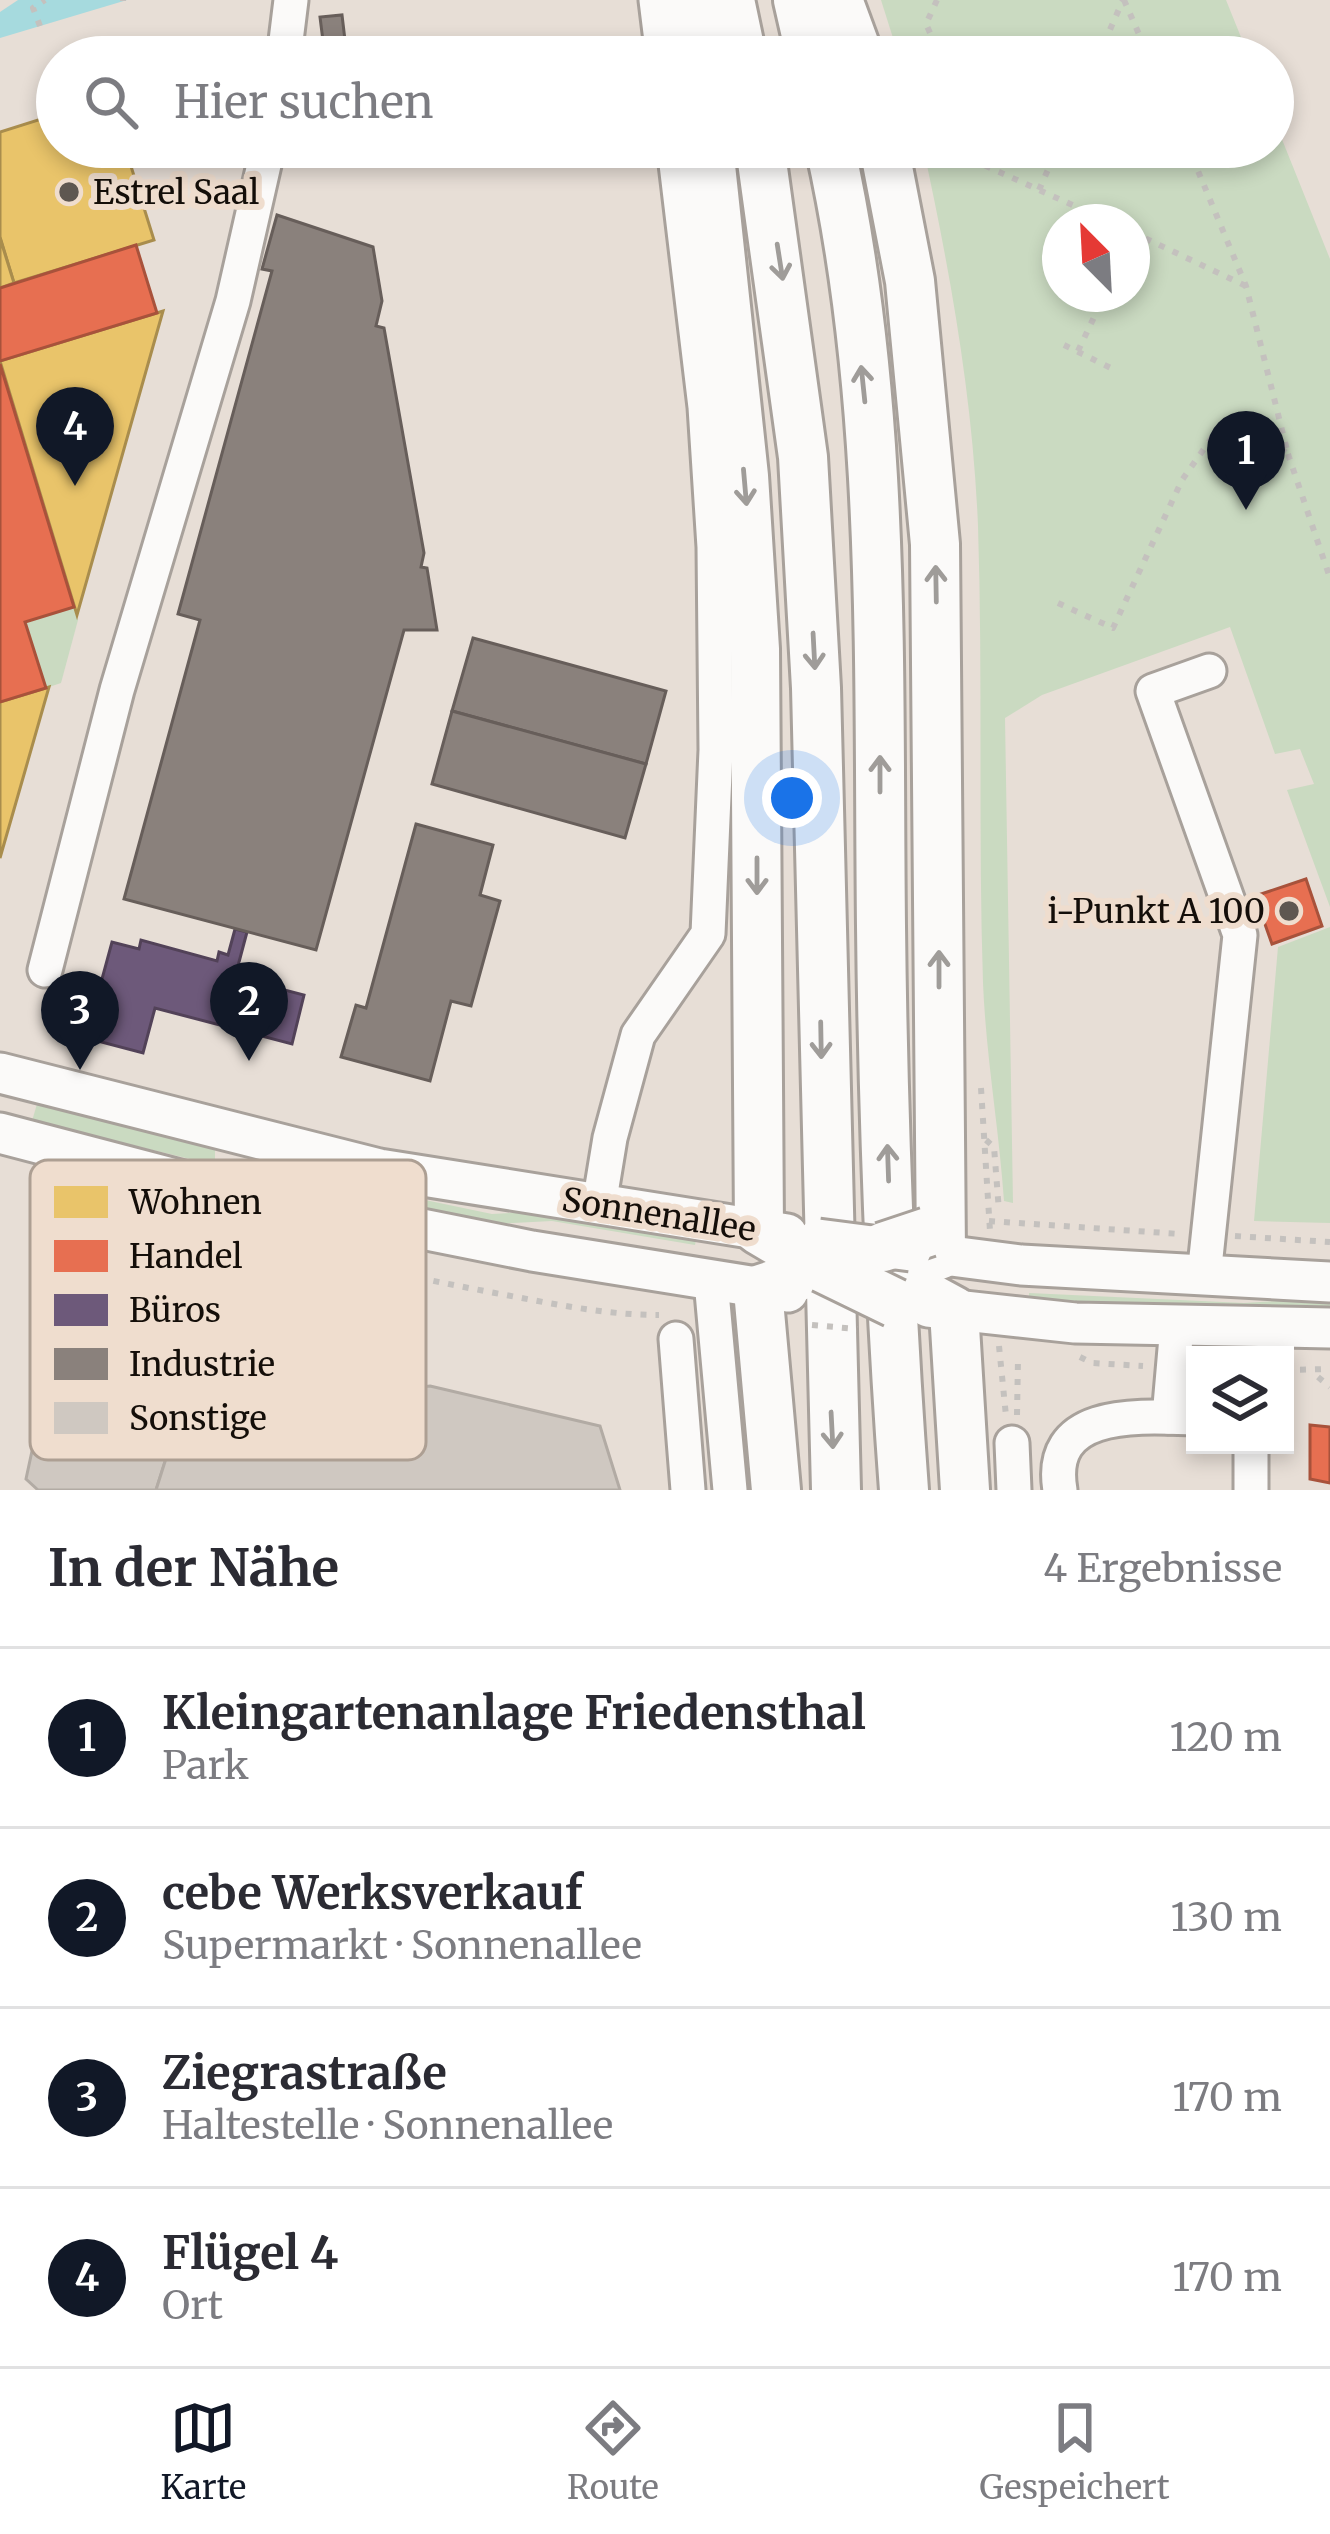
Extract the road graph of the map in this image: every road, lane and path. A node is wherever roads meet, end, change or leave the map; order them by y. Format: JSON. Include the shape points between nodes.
{"nodes":[{"id":1,"x":45,"y":0,"type":"edge"},
{"id":2,"x":291,"y":0,"type":"edge"},
{"id":3,"x":656,"y":0,"type":"edge"},
{"id":4,"x":695,"y":0,"type":"edge"},
{"id":5,"x":730,"y":0,"type":"edge"},
{"id":6,"x":798,"y":0,"type":"edge"},
{"id":7,"x":838,"y":0,"type":"edge"},
{"id":8,"x":937,"y":0,"type":"edge"},
{"id":9,"x":1124,"y":0,"type":"edge"},
{"id":10,"x":40,"y":26,"type":"dead end"},
{"id":11,"x":287,"y":36,"type":"edge"},
{"id":12,"x":660,"y":36,"type":"edge"},
{"id":13,"x":698,"y":36,"type":"edge"},
{"id":14,"x":738,"y":36,"type":"edge"},
{"id":15,"x":806,"y":36,"type":"edge"},
{"id":16,"x":851,"y":36,"type":"edge"},
{"id":17,"x":931,"y":36,"type":"edge"},
{"id":18,"x":1108,"y":36,"type":"edge"},
{"id":19,"x":1140,"y":36,"type":"edge"},
{"id":20,"x":263,"y":168,"type":"edge"},
{"id":21,"x":677,"y":168,"type":"edge"},
{"id":22,"x":711,"y":168,"type":"edge"},
{"id":23,"x":763,"y":168,"type":"edge"},
{"id":24,"x":833,"y":168,"type":"edge"},
{"id":25,"x":888,"y":168,"type":"edge"},
{"id":26,"x":990,"y":168,"type":"edge"},
{"id":27,"x":1049,"y":168,"type":"edge"},
{"id":28,"x":1197,"y":168,"type":"edge"},
{"id":29,"x":1039,"y":190,"type":"junction"},
{"id":30,"x":1070,"y":204,"type":"edge"},
{"id":31,"x":1150,"y":242,"type":"edge"},
{"id":32,"x":1246,"y":286,"type":"junction"},
{"id":33,"x":1096,"y":312,"type":"edge"},
{"id":34,"x":1064,"y":345,"type":"dead end"},
{"id":35,"x":1078,"y":351,"type":"junction"},
{"id":36,"x":1118,"y":371,"type":"dead end"},
{"id":37,"x":1288,"y":454,"type":"junction"},
{"id":38,"x":1330,"y":578,"type":"edge"},
{"id":39,"x":1058,"y":603,"type":"dead end"},
{"id":40,"x":1209,"y":671,"type":"dead end"},
{"id":41,"x":45,"y":970,"type":"dead end"},
{"id":42,"x":0,"y":1073,"type":"edge"},
{"id":43,"x":12,"y":1136,"type":"edge"},
{"id":44,"x":104,"y":1160,"type":"edge"},
{"id":45,"x":343,"y":1160,"type":"edge"},
{"id":46,"x":426,"y":1177,"type":"edge"},
{"id":47,"x":599,"y":1205,"type":"junction"},
{"id":48,"x":999,"y":1210,"type":"dead end"},
{"id":49,"x":989,"y":1221,"type":"junction"},
{"id":50,"x":426,"y":1227,"type":"edge"},
{"id":51,"x":991,"y":1235,"type":"dead end"},
{"id":52,"x":1207,"y":1235,"type":"junction"},
{"id":53,"x":1330,"y":1242,"type":"edge"},
{"id":54,"x":863,"y":1272,"type":"junction"},
{"id":55,"x":1204,"y":1276,"type":"junction"},
{"id":56,"x":426,"y":1278,"type":"edge"},
{"id":57,"x":711,"y":1281,"type":"junction"},
{"id":58,"x":1330,"y":1282,"type":"edge"},
{"id":59,"x":1177,"y":1326,"type":"junction"},
{"id":60,"x":675,"y":1328,"type":"joint"},
{"id":61,"x":1330,"y":1328,"type":"edge"},
{"id":62,"x":1251,"y":1341,"type":"edge"},
{"id":63,"x":1018,"y":1358,"type":"dead end"},
{"id":64,"x":1330,"y":1369,"type":"edge"},
{"id":65,"x":1294,"y":1370,"type":"edge"},
{"id":66,"x":1318,"y":1377,"type":"dead end"},
{"id":67,"x":1330,"y":1387,"type":"edge"},
{"id":68,"x":1182,"y":1418,"type":"edge"},
{"id":69,"x":1012,"y":1443,"type":"junction"},
{"id":70,"x":1251,"y":1454,"type":"edge"},
{"id":71,"x":688,"y":1490,"type":"edge"},
{"id":72,"x":730,"y":1490,"type":"edge"},
{"id":73,"x":776,"y":1490,"type":"edge"},
{"id":74,"x":836,"y":1490,"type":"edge"},
{"id":75,"x":904,"y":1490,"type":"edge"},
{"id":76,"x":965,"y":1490,"type":"edge"},
{"id":77,"x":1014,"y":1490,"type":"edge"},
{"id":78,"x":1060,"y":1490,"type":"edge"},
{"id":79,"x":1251,"y":1490,"type":"edge"}],
"edges":[{"from":1,"to":10,"type":"path","via":[[33,8]]},
{"from":2,"to":11,"type":"lane"},
{"from":3,"to":12,"type":"lane"},
{"from":4,"to":13,"type":"highway"},
{"from":5,"to":14,"type":"highway"},
{"from":6,"to":15,"type":"highway"},
{"from":7,"to":16,"type":"highway"},
{"from":8,"to":17,"type":"path","via":[[926,24]]},
{"from":9,"to":18,"type":"path"},
{"from":9,"to":19,"type":"path"},
{"from":20,"to":41,"type":"lane","via":[[232,301],[102,686]]},
{"from":21,"to":47,"type":"lane","via":[[714,547],[708,934],[638,1035]]},
{"from":22,"to":54,"type":"highway","one_way":true,"via":[[754,629]]},
{"from":23,"to":74,"type":"highway","one_way":true,"via":[[806,504]]},
{"from":75,"to":24,"type":"highway","one_way":true,"via":[[881,954],[879,552]]},
{"from":54,"to":25,"type":"highway","one_way":true,"via":[[935,544],[910,281]]},
{"from":26,"to":29,"type":"path"},
{"from":27,"to":29,"type":"path"},
{"from":28,"to":32,"type":"path"},
{"from":29,"to":30,"type":"path"},
{"from":31,"to":32,"type":"path"},
{"from":32,"to":37,"type":"path"},
{"from":33,"to":35,"type":"path"},
{"from":34,"to":35,"type":"path"},
{"from":35,"to":36,"type":"path"},
{"from":37,"to":38,"type":"path"},
{"from":37,"to":39,"type":"path","via":[[1246,422],[1220,426],[1181,481],[1113,628]]},
{"from":40,"to":52,"type":"lane","via":[[1153,691],[1240,935]]},
{"from":42,"to":45,"type":"main road","name":"Sonnenallee"},
{"from":43,"to":44,"type":"main road","name":"Sonnenallee"},
{"from":46,"to":47,"type":"main road","name":"Sonnenallee"},
{"from":47,"to":54,"type":"main road","name":"Sonnenallee"},
{"from":48,"to":49,"type":"path","via":[[994,1147],[986,1140]]},
{"from":49,"to":51,"type":"path"},
{"from":49,"to":52,"type":"path"},
{"from":49,"to":54,"type":"path"},
{"from":50,"to":57,"type":"main road","name":"Sonnenallee"},
{"from":52,"to":53,"type":"path"},
{"from":52,"to":55,"type":"lane"},
{"from":54,"to":55,"type":"main road","name":"Sonnenallee"},
{"from":54,"to":57,"type":"main road","name":"Sonnenallee"},
{"from":54,"to":59,"type":"main road","name":"Sonnenallee","via":[[1033,1321]]},
{"from":54,"to":69,"type":"path"},
{"from":54,"to":73,"type":"highway"},
{"from":54,"to":76,"type":"highway"},
{"from":55,"to":58,"type":"main road","name":"Sonnenallee"},
{"from":56,"to":60,"type":"path"},
{"from":57,"to":72,"type":"lane"},
{"from":59,"to":62,"type":"main road","name":"Sonnenallee"},
{"from":59,"to":68,"type":"lane"},
{"from":60,"to":71,"type":"lane"},
{"from":61,"to":62,"type":"main road","name":"Sonnenallee"},
{"from":63,"to":69,"type":"path"},
{"from":64,"to":65,"type":"path"},
{"from":66,"to":67,"type":"path"},
{"from":68,"to":78,"type":"lane","via":[[1091,1423],[1070,1435],[1059,1454]]},
{"from":69,"to":77,"type":"lane"},
{"from":70,"to":79,"type":"lane"}]}
